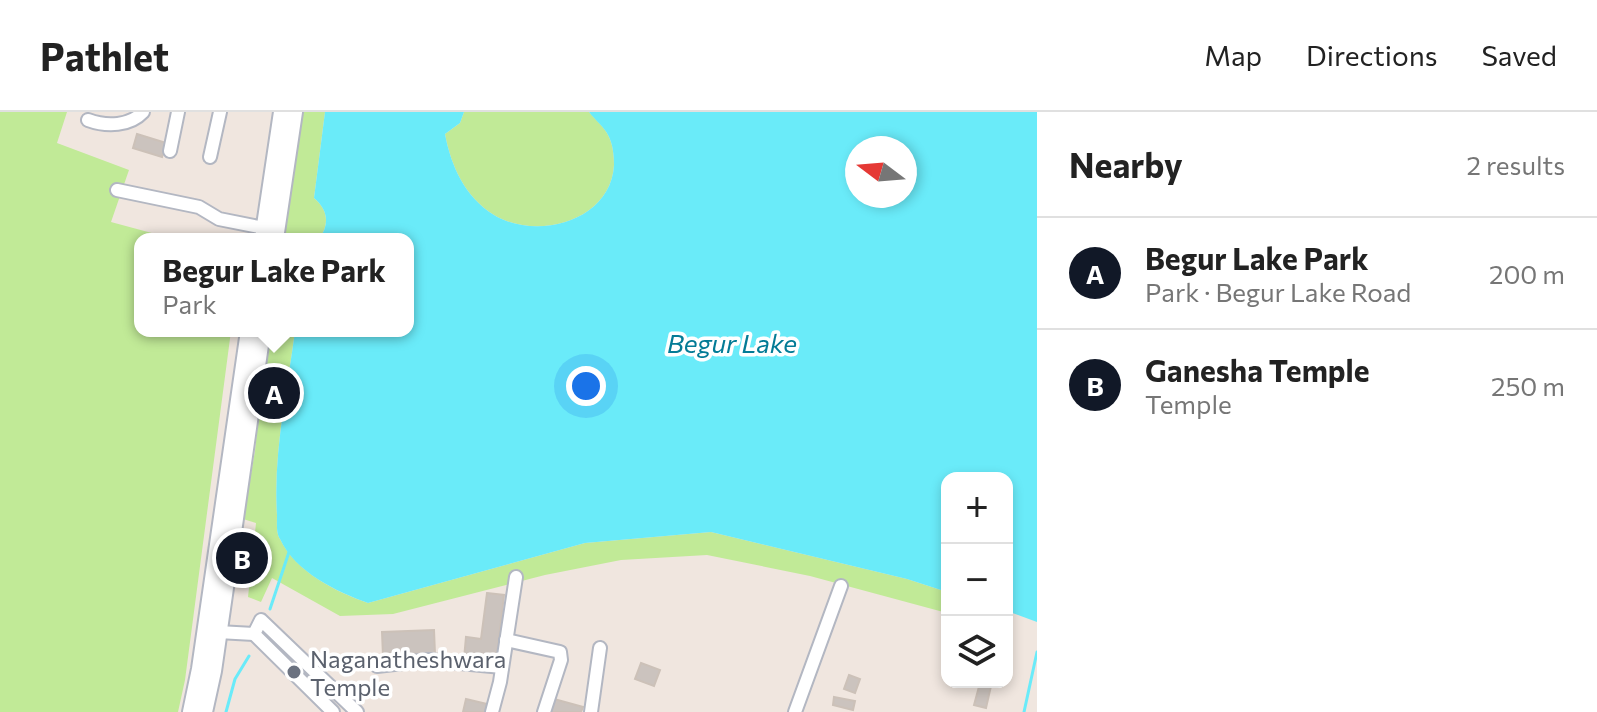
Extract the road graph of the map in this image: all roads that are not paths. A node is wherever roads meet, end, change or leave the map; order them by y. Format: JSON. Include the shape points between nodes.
{"nodes":[{"id":1,"x":143,"y":112,"type":"edge"},
{"id":2,"x":178,"y":112,"type":"edge"},
{"id":3,"x":220,"y":112,"type":"edge"},
{"id":4,"x":282,"y":112,"type":"edge"},
{"id":5,"x":294,"y":112,"type":"edge"},
{"id":6,"x":88,"y":120,"type":"dead end"},
{"id":7,"x":170,"y":151,"type":"dead end"},
{"id":8,"x":210,"y":157,"type":"dead end"},
{"id":9,"x":117,"y":190,"type":"dead end"},
{"id":10,"x":261,"y":233,"type":"edge"},
{"id":11,"x":267,"y":233,"type":"edge"},
{"id":12,"x":267,"y":233,"type":"edge"},
{"id":13,"x":249,"y":337,"type":"edge"},
{"id":14,"x":261,"y":337,"type":"edge"},
{"id":15,"x":244,"y":411,"type":"junction"},
{"id":16,"x":516,"y":577,"type":"dead end"},
{"id":17,"x":841,"y":586,"type":"dead end"},
{"id":18,"x":216,"y":599,"type":"junction"},
{"id":19,"x":218,"y":632,"type":"junction"},
{"id":20,"x":254,"y":634,"type":"junction"},
{"id":21,"x":506,"y":640,"type":"junction"},
{"id":22,"x":600,"y":648,"type":"dead end"},
{"id":23,"x":377,"y":666,"type":"dead end"},
{"id":24,"x":502,"y":667,"type":"junction"},
{"id":25,"x":191,"y":712,"type":"edge"},
{"id":26,"x":204,"y":712,"type":"edge"},
{"id":27,"x":333,"y":712,"type":"edge"},
{"id":28,"x":357,"y":712,"type":"edge"},
{"id":29,"x":492,"y":712,"type":"edge"},
{"id":30,"x":544,"y":712,"type":"edge"},
{"id":31,"x":591,"y":712,"type":"edge"},
{"id":32,"x":795,"y":712,"type":"edge"}],
"edges":[{"from":1,"to":6,"type":"street","via":[[116,125]]},
{"from":2,"to":7,"type":"street"},
{"from":3,"to":8,"type":"street"},
{"from":4,"to":11,"type":"main road"},
{"from":5,"to":12,"type":"main road"},
{"from":9,"to":10,"type":"street","via":[[199,207]]},
{"from":13,"to":15,"type":"main road"},
{"from":14,"to":15,"type":"main road"},
{"from":15,"to":18,"type":"main road"},
{"from":16,"to":21,"type":"street"},
{"from":17,"to":32,"type":"street"},
{"from":18,"to":19,"type":"main road"},
{"from":18,"to":25,"type":"main road"},
{"from":19,"to":20,"type":"street"},
{"from":19,"to":26,"type":"main road"},
{"from":20,"to":27,"type":"street"},
{"from":20,"to":28,"type":"street","via":[[261,620]]},
{"from":21,"to":24,"type":"street"},
{"from":21,"to":30,"type":"street","via":[[560,652]]},
{"from":22,"to":31,"type":"street"},
{"from":23,"to":24,"type":"street","via":[[429,660]]},
{"from":24,"to":29,"type":"street"}]}
